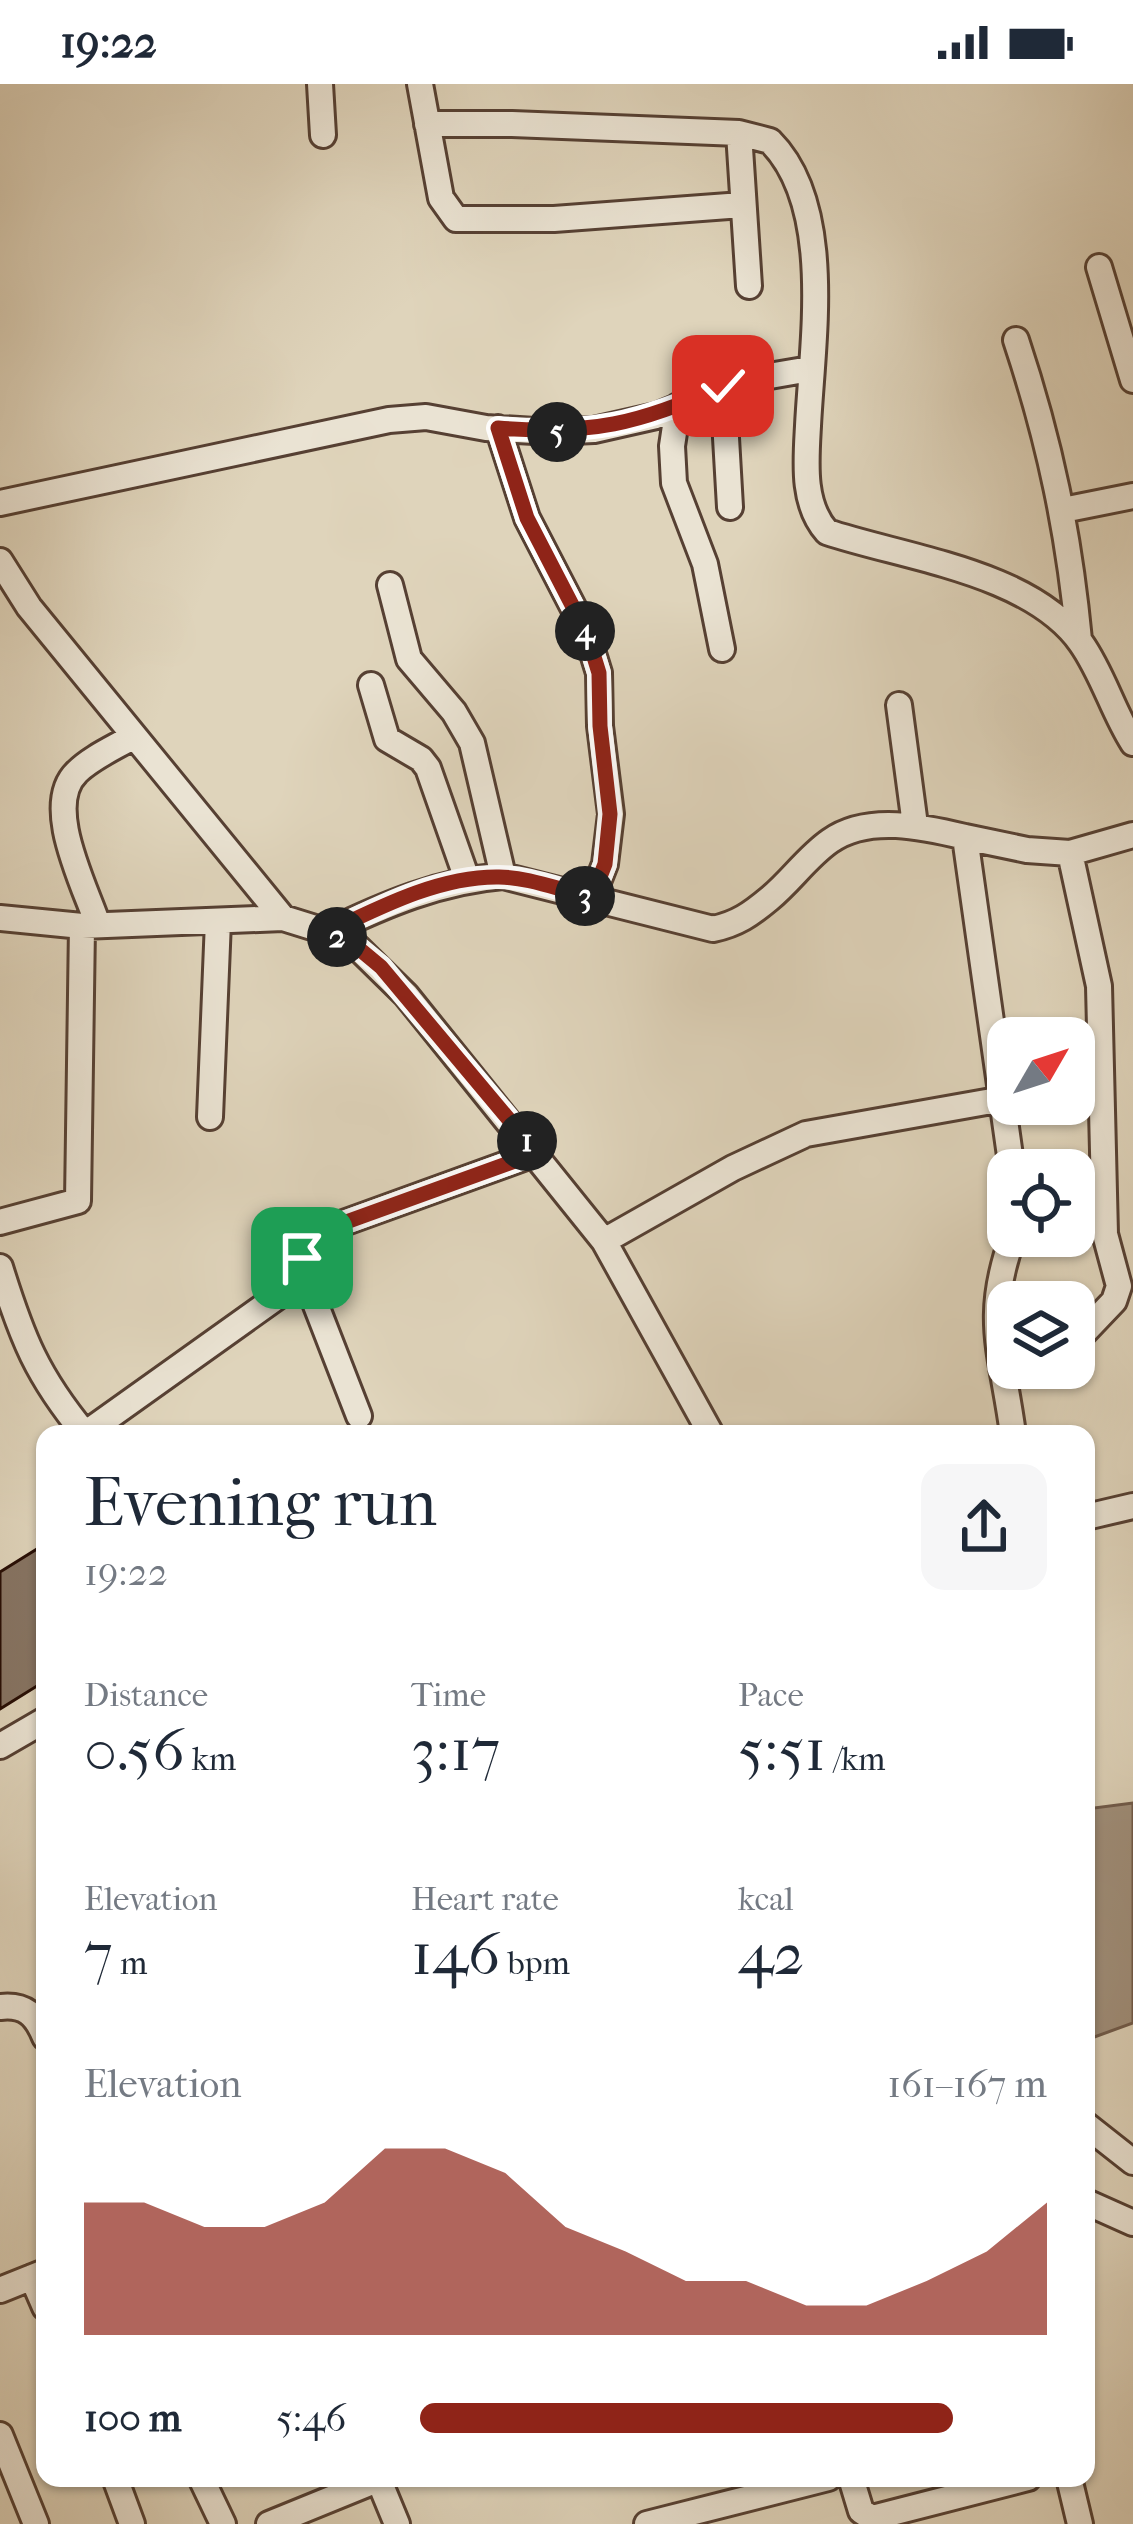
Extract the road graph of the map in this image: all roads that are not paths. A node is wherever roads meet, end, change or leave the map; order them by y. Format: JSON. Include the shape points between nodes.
{"nodes":[{"id":1,"x":320,"y":84,"type":"edge"},
{"id":2,"x":428,"y":98,"type":"edge"},
{"id":3,"x":739,"y":133,"type":"junction"},
{"id":4,"x":323,"y":135,"type":"dead end"},
{"id":5,"x":742,"y":205,"type":"junction"},
{"id":6,"x":1100,"y":267,"type":"dead end"},
{"id":7,"x":749,"y":286,"type":"dead end"},
{"id":8,"x":1016,"y":340,"type":"dead end"},
{"id":9,"x":810,"y":369,"type":"junction"},
{"id":10,"x":1133,"y":380,"type":"edge"},
{"id":11,"x":723,"y":386,"type":"junction"},
{"id":12,"x":678,"y":406,"type":"junction"},
{"id":13,"x":498,"y":428,"type":"junction"},
{"id":14,"x":1133,"y":496,"type":"edge"},
{"id":15,"x":0,"y":503,"type":"edge"},
{"id":16,"x":730,"y":507,"type":"dead end"},
{"id":17,"x":1063,"y":510,"type":"junction"},
{"id":18,"x":0,"y":561,"type":"edge"},
{"id":19,"x":391,"y":585,"type":"dead end"},
{"id":20,"x":1079,"y":640,"type":"junction"},
{"id":21,"x":722,"y":649,"type":"dead end"},
{"id":22,"x":371,"y":685,"type":"dead end"},
{"id":23,"x":899,"y":705,"type":"dead end"},
{"id":24,"x":134,"y":736,"type":"junction"},
{"id":25,"x":1133,"y":743,"type":"edge"},
{"id":26,"x":915,"y":825,"type":"junction"},
{"id":27,"x":1133,"y":835,"type":"edge"},
{"id":28,"x":965,"y":837,"type":"junction"},
{"id":29,"x":1070,"y":853,"type":"junction"},
{"id":30,"x":503,"y":876,"type":"junction"},
{"id":31,"x":467,"y":879,"type":"junction"},
{"id":32,"x":592,"y":897,"type":"junction"},
{"id":33,"x":0,"y":918,"type":"edge"},
{"id":34,"x":284,"y":918,"type":"junction"},
{"id":35,"x":218,"y":921,"type":"junction"},
{"id":36,"x":90,"y":926,"type":"junction"},
{"id":37,"x":328,"y":932,"type":"junction"},
{"id":38,"x":992,"y":1017,"type":"edge"},
{"id":39,"x":987,"y":1102,"type":"edge"},
{"id":40,"x":209,"y":1117,"type":"dead end"},
{"id":41,"x":537,"y":1153,"type":"junction"},
{"id":42,"x":0,"y":1222,"type":"edge"},
{"id":43,"x":604,"y":1240,"type":"junction"},
{"id":44,"x":0,"y":1267,"type":"edge"},
{"id":45,"x":305,"y":1277,"type":"junction"},
{"id":46,"x":1095,"y":1320,"type":"edge"},
{"id":47,"x":1007,"y":1389,"type":"edge"},
{"id":48,"x":359,"y":1416,"type":"dead end"},
{"id":49,"x":77,"y":1425,"type":"edge"},
{"id":50,"x":98,"y":1425,"type":"edge"},
{"id":51,"x":706,"y":1425,"type":"edge"},
{"id":52,"x":1012,"y":1425,"type":"edge"},
{"id":53,"x":1133,"y":1506,"type":"edge"},
{"id":54,"x":1095,"y":1514,"type":"edge"},
{"id":55,"x":36,"y":1725,"type":"edge"},
{"id":56,"x":0,"y":1746,"type":"edge"},
{"id":57,"x":0,"y":2007,"type":"edge"},
{"id":58,"x":36,"y":2021,"type":"edge"},
{"id":59,"x":1095,"y":2132,"type":"edge"},
{"id":60,"x":1133,"y":2162,"type":"edge"},
{"id":61,"x":1095,"y":2206,"type":"edge"},
{"id":62,"x":1133,"y":2223,"type":"edge"},
{"id":63,"x":36,"y":2276,"type":"edge"},
{"id":64,"x":0,"y":2290,"type":"edge"},
{"id":65,"x":0,"y":2435,"type":"edge"},
{"id":66,"x":118,"y":2487,"type":"edge"},
{"id":67,"x":205,"y":2487,"type":"edge"},
{"id":68,"x":360,"y":2487,"type":"edge"},
{"id":69,"x":383,"y":2487,"type":"edge"},
{"id":70,"x":754,"y":2487,"type":"edge"},
{"id":71,"x":854,"y":2487,"type":"edge"},
{"id":72,"x":977,"y":2487,"type":"edge"},
{"id":73,"x":1071,"y":2487,"type":"edge"},
{"id":74,"x":36,"y":2524,"type":"edge"},
{"id":75,"x":132,"y":2524,"type":"edge"},
{"id":76,"x":223,"y":2524,"type":"edge"},
{"id":77,"x":269,"y":2524,"type":"edge"},
{"id":78,"x":397,"y":2524,"type":"edge"},
{"id":79,"x":647,"y":2524,"type":"edge"},
{"id":80,"x":1080,"y":2524,"type":"edge"}],
"edges":[{"from":1,"to":4,"type":"street"},
{"from":2,"to":3,"type":"street","via":[[512,124]]},
{"from":2,"to":5,"type":"street","via":[[441,198],[456,219]]},
{"from":3,"to":5,"type":"street"},
{"from":3,"to":9,"type":"street","via":[[770,141],[801,193],[813,239]]},
{"from":5,"to":7,"type":"street"},
{"from":6,"to":10,"type":"street"},
{"from":8,"to":17,"type":"street"},
{"from":9,"to":11,"type":"street"},
{"from":9,"to":20,"type":"street","via":[[806,465],[811,506],[827,532],[999,584]]},
{"from":11,"to":12,"type":"street"},
{"from":11,"to":16,"type":"street"},
{"from":12,"to":13,"type":"street","via":[[594,430]]},
{"from":12,"to":21,"type":"street","via":[[674,483],[705,564]]},
{"from":13,"to":15,"type":"street","via":[[389,420]]},
{"from":13,"to":32,"type":"street","via":[[527,518],[599,673],[610,827]]},
{"from":14,"to":17,"type":"street"},
{"from":17,"to":20,"type":"street"},
{"from":18,"to":24,"type":"street"},
{"from":19,"to":30,"type":"street","via":[[409,659],[472,743]]},
{"from":20,"to":25,"type":"street"},
{"from":22,"to":31,"type":"street","via":[[387,740],[428,768]]},
{"from":23,"to":26,"type":"street"},
{"from":24,"to":34,"type":"street"},
{"from":24,"to":36,"type":"street","via":[[81,767],[62,799]]},
{"from":26,"to":28,"type":"street"},
{"from":26,"to":32,"type":"street","via":[[834,838],[728,926],[693,926]]},
{"from":27,"to":29,"type":"street"},
{"from":28,"to":29,"type":"street"},
{"from":28,"to":38,"type":"street"},
{"from":29,"to":46,"type":"street","via":[[1099,986],[1105,1234],[1119,1286]]},
{"from":30,"to":31,"type":"street"},
{"from":30,"to":32,"type":"street"},
{"from":31,"to":37,"type":"street"},
{"from":33,"to":36,"type":"street"},
{"from":34,"to":35,"type":"street"},
{"from":34,"to":37,"type":"street"},
{"from":35,"to":36,"type":"street"},
{"from":35,"to":40,"type":"street"},
{"from":36,"to":42,"type":"street","via":[[78,1201]]},
{"from":37,"to":41,"type":"street","via":[[381,967]]},
{"from":39,"to":43,"type":"street","via":[[806,1134]]},
{"from":41,"to":43,"type":"street"},
{"from":41,"to":45,"type":"street","via":[[324,1230],[306,1246]]},
{"from":43,"to":51,"type":"street"},
{"from":44,"to":49,"type":"street","via":[[34,1365]]},
{"from":45,"to":48,"type":"street"},
{"from":45,"to":50,"type":"street"},
{"from":47,"to":52,"type":"street"},
{"from":53,"to":54,"type":"street"},
{"from":55,"to":56,"type":"street"},
{"from":57,"to":58,"type":"street","via":[[23,2007]]},
{"from":59,"to":60,"type":"street"},
{"from":61,"to":62,"type":"street"},
{"from":63,"to":64,"type":"street"},
{"from":65,"to":74,"type":"street"},
{"from":66,"to":75,"type":"street"},
{"from":67,"to":76,"type":"street"},
{"from":68,"to":77,"type":"street"},
{"from":69,"to":78,"type":"street"},
{"from":70,"to":79,"type":"street"},
{"from":71,"to":72,"type":"street","via":[[872,2518]]},
{"from":73,"to":80,"type":"street"}]}
